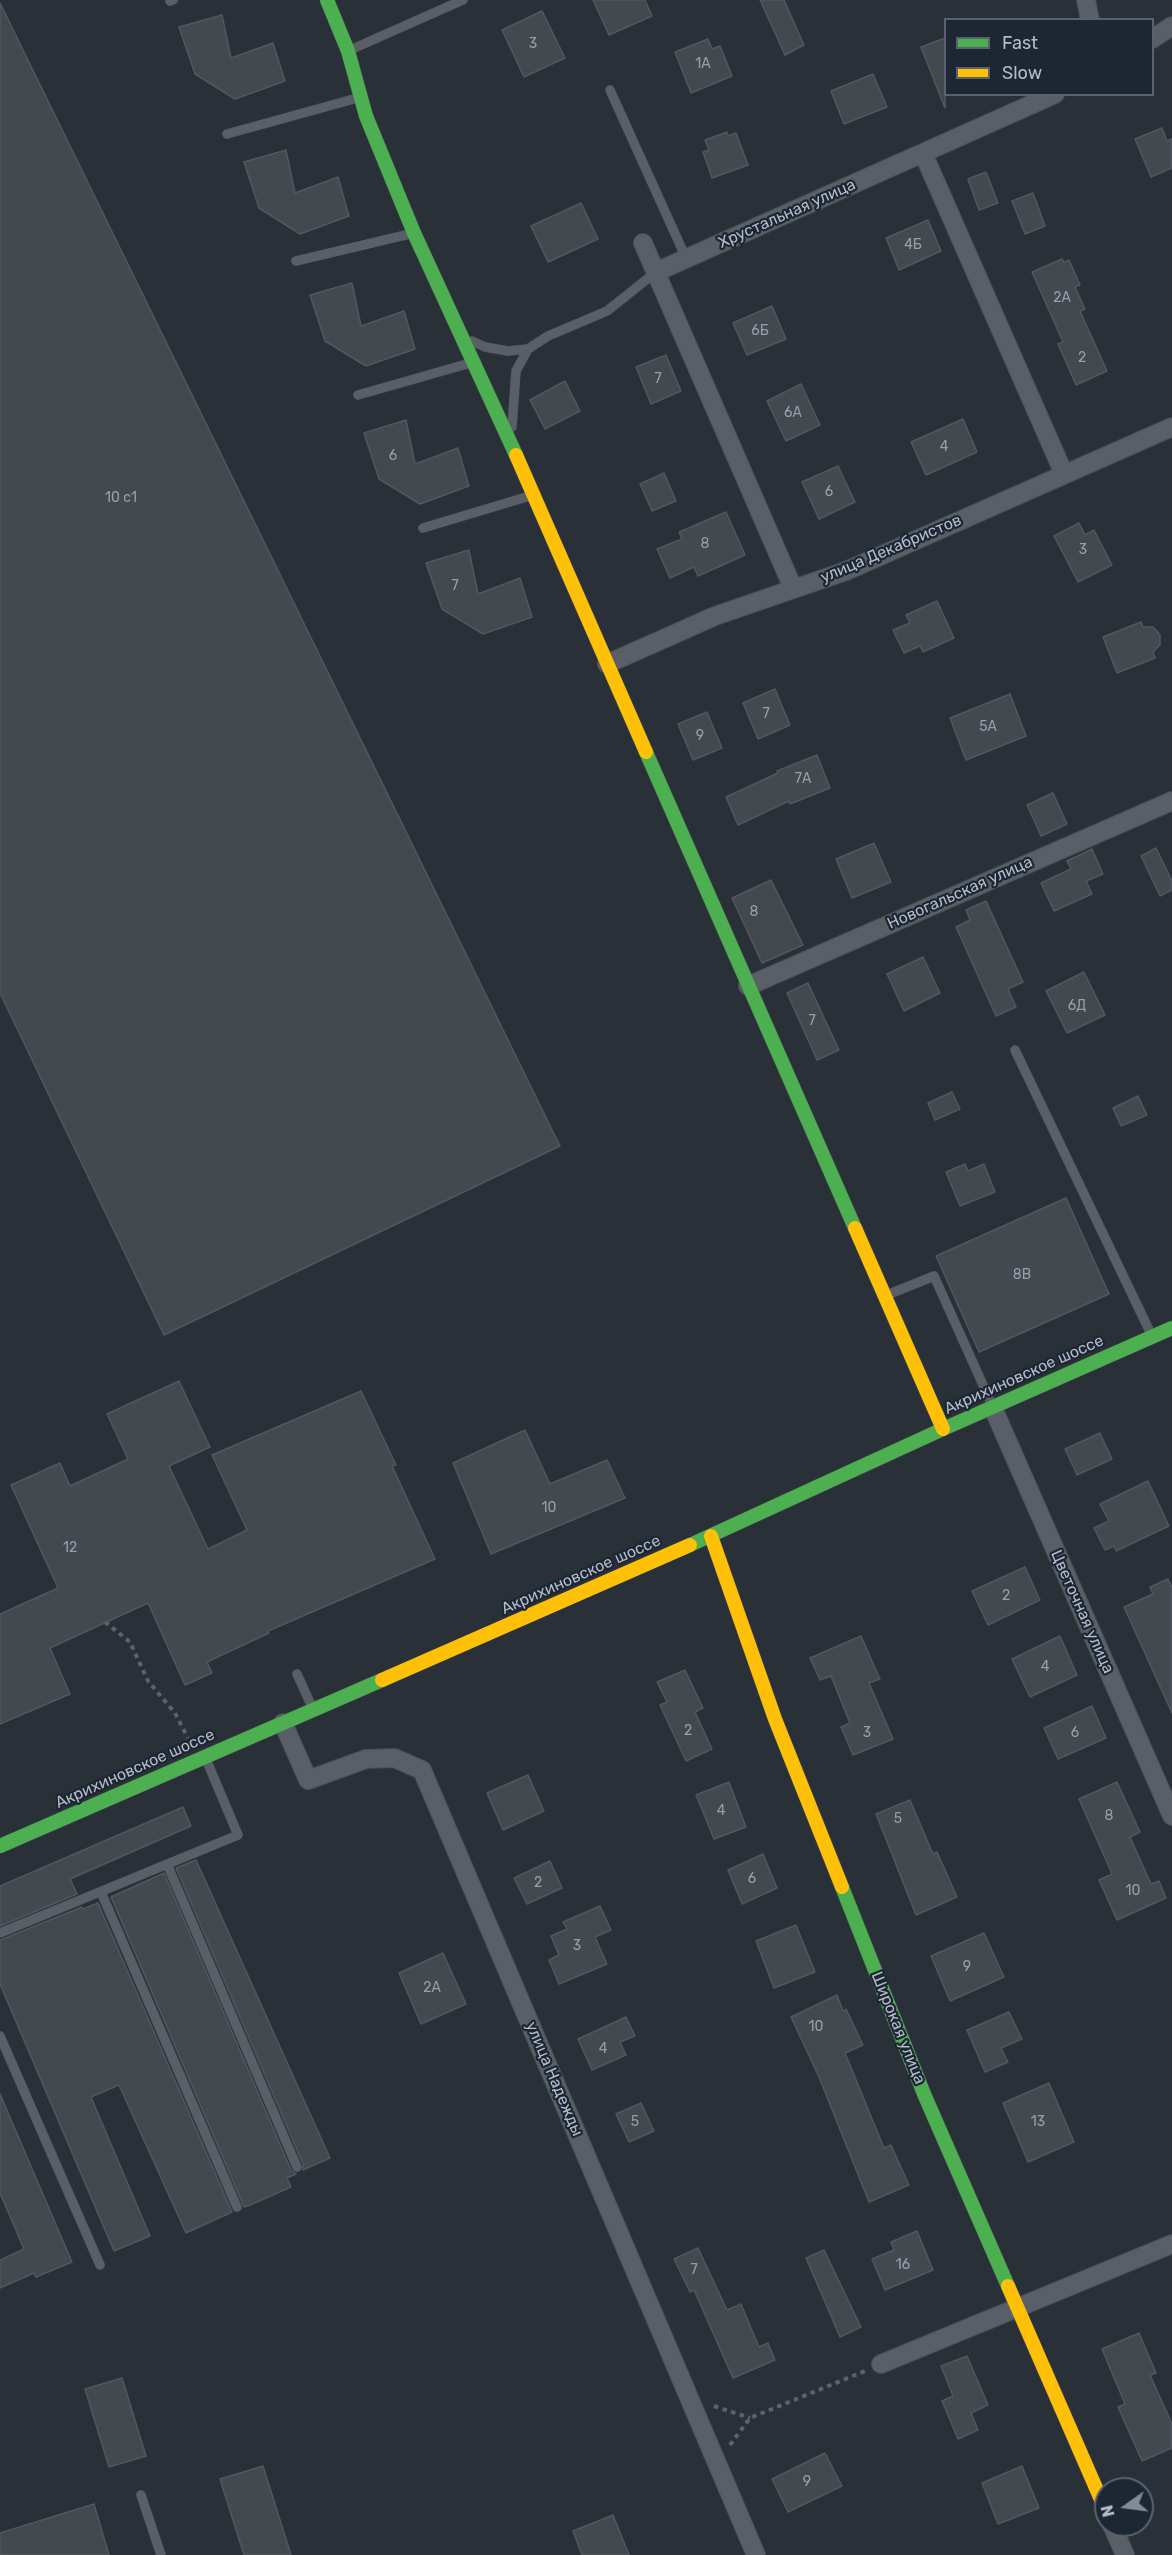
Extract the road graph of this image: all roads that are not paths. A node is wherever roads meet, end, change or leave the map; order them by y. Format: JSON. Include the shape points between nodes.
{"nodes":[{"id":1,"x":327,"y":0,"type":"edge"},
{"id":2,"x":464,"y":0,"type":"edge"},
{"id":3,"x":1086,"y":0,"type":"edge"},
{"id":4,"x":1090,"y":18,"type":"edge"},
{"id":5,"x":1172,"y":26,"type":"edge"},
{"id":6,"x":1154,"y":38,"type":"edge"},
{"id":7,"x":348,"y":51,"type":"junction"},
{"id":8,"x":610,"y":90,"type":"dead end"},
{"id":9,"x":1051,"y":96,"type":"edge"},
{"id":10,"x":361,"y":97,"type":"junction"},
{"id":11,"x":227,"y":134,"type":"dead end"},
{"id":12,"x":923,"y":153,"type":"junction"},
{"id":13,"x":414,"y":233,"type":"junction"},
{"id":14,"x":643,"y":243,"type":"dead end"},
{"id":15,"x":686,"y":258,"type":"junction"},
{"id":16,"x":296,"y":261,"type":"dead end"},
{"id":17,"x":656,"y":272,"type":"junction"},
{"id":18,"x":462,"y":336,"type":"junction"},
{"id":19,"x":528,"y":349,"type":"junction"},
{"id":20,"x":474,"y":362,"type":"junction"},
{"id":21,"x":358,"y":395,"type":"dead end"},
{"id":22,"x":1172,"y":427,"type":"edge"},
{"id":23,"x":511,"y":443,"type":"junction"},
{"id":24,"x":1064,"y":474,"type":"junction"},
{"id":25,"x":533,"y":495,"type":"junction"},
{"id":26,"x":423,"y":528,"type":"dead end"},
{"id":27,"x":794,"y":588,"type":"junction"},
{"id":28,"x":608,"y":664,"type":"junction"},
{"id":29,"x":1172,"y":801,"type":"edge"},
{"id":30,"x":748,"y":986,"type":"junction"},
{"id":31,"x":1015,"y":1050,"type":"dead end"},
{"id":32,"x":885,"y":1296,"type":"junction"},
{"id":33,"x":1172,"y":1328,"type":"edge"},
{"id":34,"x":1152,"y":1336,"type":"junction"},
{"id":35,"x":993,"y":1407,"type":"junction"},
{"id":36,"x":943,"y":1428,"type":"junction"},
{"id":37,"x":711,"y":1536,"type":"junction"},
{"id":38,"x":297,"y":1674,"type":"dead end"},
{"id":39,"x":314,"y":1710,"type":"junction"},
{"id":40,"x":283,"y":1723,"type":"junction"},
{"id":41,"x":205,"y":1757,"type":"junction"},
{"id":42,"x":1172,"y":1816,"type":"edge"},
{"id":43,"x":0,"y":1846,"type":"edge"},
{"id":44,"x":167,"y":1864,"type":"junction"},
{"id":45,"x":101,"y":1892,"type":"junction"},
{"id":46,"x":0,"y":1933,"type":"edge"},
{"id":47,"x":0,"y":2037,"type":"edge"},
{"id":48,"x":297,"y":2167,"type":"dead end"},
{"id":49,"x":237,"y":2208,"type":"dead end"},
{"id":50,"x":1172,"y":2244,"type":"edge"},
{"id":51,"x":100,"y":2265,"type":"dead end"},
{"id":52,"x":1018,"y":2309,"type":"junction"},
{"id":53,"x":881,"y":2364,"type":"road end"},
{"id":54,"x":1094,"y":2483,"type":"edge"},
{"id":55,"x":141,"y":2495,"type":"dead end"},
{"id":56,"x":1117,"y":2537,"type":"edge"},
{"id":57,"x":160,"y":2555,"type":"edge"},
{"id":58,"x":756,"y":2555,"type":"edge"},
{"id":59,"x":1125,"y":2555,"type":"edge"}],
"edges":[{"from":1,"to":7,"type":"street"},
{"from":2,"to":7,"type":"lane"},
{"from":3,"to":4,"type":"street"},
{"from":5,"to":6,"type":"street"},
{"from":7,"to":10,"type":"street"},
{"from":8,"to":15,"type":"lane"},
{"from":9,"to":12,"type":"street","name":"Хрустальная улица"},
{"from":10,"to":11,"type":"lane"},
{"from":10,"to":13,"type":"street"},
{"from":12,"to":15,"type":"street","name":"Хрустальная улица"},
{"from":12,"to":24,"type":"street"},
{"from":13,"to":16,"type":"lane"},
{"from":13,"to":18,"type":"street"},
{"from":14,"to":17,"type":"street"},
{"from":15,"to":17,"type":"street","name":"Хрустальная улица"},
{"from":17,"to":19,"type":"lane","name":"Хрустальная улица","via":[[607,311],[548,336]]},
{"from":17,"to":27,"type":"street"},
{"from":18,"to":19,"type":"lane","via":[[485,347]]},
{"from":18,"to":20,"type":"street"},
{"from":19,"to":23,"type":"lane","via":[[516,371]]},
{"from":20,"to":21,"type":"lane"},
{"from":20,"to":23,"type":"street"},
{"from":22,"to":24,"type":"street","name":"улица Декабристов"},
{"from":23,"to":25,"type":"street"},
{"from":24,"to":27,"type":"street","name":"улица Декабристов","via":[[846,571]]},
{"from":25,"to":26,"type":"lane"},
{"from":25,"to":28,"type":"street"},
{"from":27,"to":28,"type":"street","name":"улица Декабристов","via":[[715,616]]},
{"from":28,"to":30,"type":"street"},
{"from":29,"to":30,"type":"street","name":"Новогальская улица"},
{"from":30,"to":32,"type":"street"},
{"from":31,"to":34,"type":"lane"},
{"from":32,"to":35,"type":"lane","via":[[934,1276]]},
{"from":32,"to":36,"type":"street"},
{"from":33,"to":34,"type":"street","name":"Акрихиновское шоссе"},
{"from":34,"to":35,"type":"street","name":"Акрихиновское шоссе"},
{"from":35,"to":36,"type":"street","name":"Акрихиновское шоссе"},
{"from":35,"to":42,"type":"street","name":"Цветочная улица"},
{"from":36,"to":37,"type":"street","name":"Акрихиновское шоссе"},
{"from":37,"to":39,"type":"street","name":"Акрихиновское шоссе"},
{"from":37,"to":52,"type":"street","name":"Широкая улица","via":[[819,1832],[924,2094]]},
{"from":38,"to":39,"type":"lane"},
{"from":39,"to":40,"type":"street","name":"Акрихиновское шоссе"},
{"from":40,"to":41,"type":"street","name":"Акрихиновское шоссе"},
{"from":40,"to":58,"type":"street","name":"улица Надежды","via":[[308,1780],[366,1759],[394,1758],[422,1770]]},
{"from":41,"to":43,"type":"street","name":"Акрихиновское шоссе"},
{"from":41,"to":44,"type":"lane","via":[[238,1835]]},
{"from":44,"to":45,"type":"lane"},
{"from":44,"to":48,"type":"lane"},
{"from":45,"to":46,"type":"lane"},
{"from":45,"to":49,"type":"lane"},
{"from":47,"to":51,"type":"lane"},
{"from":50,"to":52,"type":"street"},
{"from":52,"to":53,"type":"street"},
{"from":52,"to":54,"type":"street","name":"Широкая улица"},
{"from":55,"to":57,"type":"lane"},
{"from":56,"to":59,"type":"street"}]}
